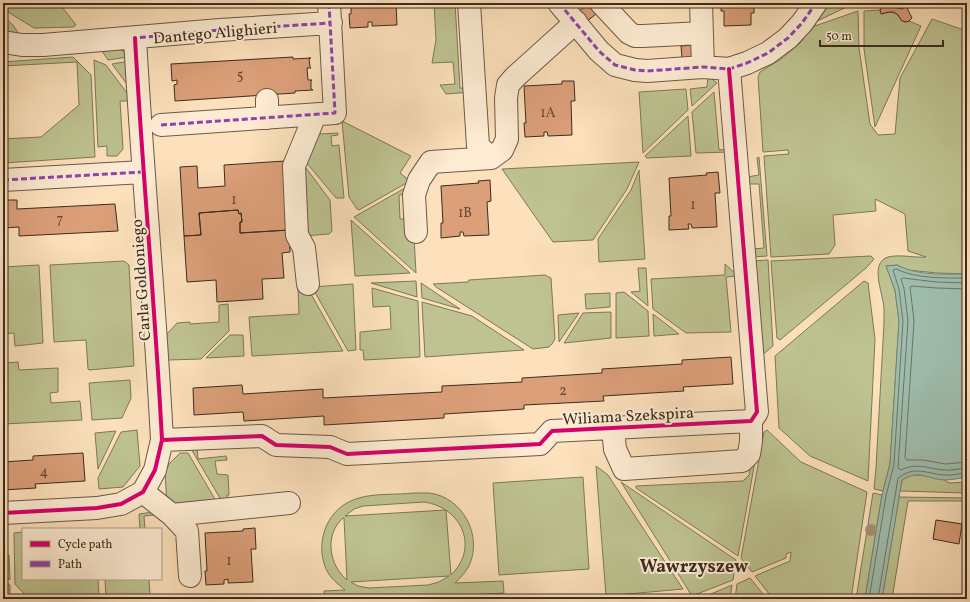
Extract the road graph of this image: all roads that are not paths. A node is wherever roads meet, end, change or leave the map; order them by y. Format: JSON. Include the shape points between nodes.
{"nodes":[{"id":1,"x":469,"y":3,"type":"edge"},
{"id":2,"x":601,"y":3,"type":"edge"},
{"id":3,"x":701,"y":3,"type":"edge"},
{"id":4,"x":816,"y":3,"type":"edge"},
{"id":5,"x":570,"y":10,"type":"edge"},
{"id":6,"x":330,"y":13,"type":"edge"},
{"id":7,"x":702,"y":32,"type":"junction"},
{"id":8,"x":136,"y":38,"type":"junction"},
{"id":9,"x":3,"y":42,"type":"edge"},
{"id":10,"x":703,"y":67,"type":"junction"},
{"id":11,"x":729,"y":69,"type":"junction"},
{"id":12,"x":325,"y":114,"type":"junction"},
{"id":13,"x":161,"y":125,"type":"dead end"},
{"id":14,"x":491,"y":158,"type":"junction"},
{"id":15,"x":143,"y":172,"type":"junction"},
{"id":16,"x":3,"y":180,"type":"edge"},
{"id":17,"x":416,"y":232,"type":"dead end"},
{"id":18,"x":308,"y":284,"type":"dead end"},
{"id":19,"x":751,"y":421,"type":"junction"},
{"id":20,"x":613,"y":429,"type":"junction"},
{"id":21,"x":162,"y":440,"type":"junction"},
{"id":22,"x":143,"y":492,"type":"junction"},
{"id":23,"x":289,"y":503,"type":"dead end"},
{"id":24,"x":3,"y":513,"type":"edge"},
{"id":25,"x":172,"y":515,"type":"junction"},
{"id":26,"x":190,"y":576,"type":"dead end"}],
"edges":[{"from":1,"to":14,"type":"street","via":[[478,146]]},
{"from":2,"to":7,"type":"street","via":[[635,36]]},
{"from":3,"to":7,"type":"street"},
{"from":4,"to":11,"type":"street","via":[[788,38],[768,54]]},
{"from":5,"to":10,"type":"street","via":[[600,51],[615,65],[635,70]]},
{"from":5,"to":14,"type":"street","via":[[508,85],[507,139],[502,150]]},
{"from":6,"to":8,"type":"street","name":"Dantego Alighieri","via":[[220,30]]},
{"from":6,"to":12,"type":"street","name":"Dantego Alighieri"},
{"from":7,"to":10,"type":"street"},
{"from":8,"to":9,"type":"street","name":"Dantego Alighieri","via":[[43,45]]},
{"from":8,"to":15,"type":"street","name":"Carla Goldoniego"},
{"from":10,"to":11,"type":"street"},
{"from":11,"to":19,"type":"street","via":[[757,412]]},
{"from":12,"to":13,"type":"street","via":[[267,109]]},
{"from":12,"to":18,"type":"street","via":[[294,166],[297,235],[304,248]]},
{"from":14,"to":17,"type":"street","via":[[431,162],[419,180],[414,195]]},
{"from":15,"to":16,"type":"street"},
{"from":15,"to":21,"type":"street","name":"Carla Goldoniego"},
{"from":19,"to":20,"type":"street","name":"Wiliama Szekspira"},
{"from":19,"to":20,"type":"street","via":[[749,454],[742,461],[624,468],[615,449]]},
{"from":20,"to":21,"type":"street","name":"Wiliama Szekspira","via":[[552,431],[540,444],[347,454],[330,447],[276,445],[262,436]]},
{"from":21,"to":22,"type":"street","name":"Carla Goldoniego","via":[[155,470]]},
{"from":22,"to":24,"type":"street","via":[[121,504],[97,508]]},
{"from":22,"to":25,"type":"street"},
{"from":23,"to":25,"type":"street"},
{"from":25,"to":26,"type":"street","via":[[187,531]]}]}
